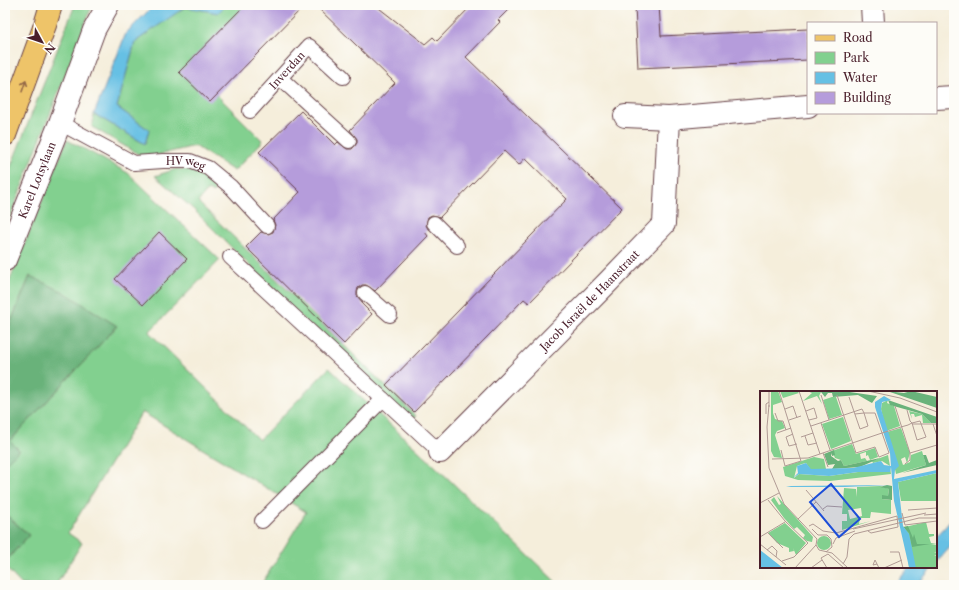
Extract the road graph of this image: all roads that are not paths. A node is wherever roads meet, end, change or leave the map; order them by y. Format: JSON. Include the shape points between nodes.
{"nodes":[{"id":1,"x":51,"y":5,"type":"edge"},
{"id":2,"x":108,"y":5,"type":"edge"},
{"id":3,"x":872,"y":5,"type":"edge"},
{"id":4,"x":873,"y":22,"type":"edge"},
{"id":5,"x":343,"y":77,"type":"dead end"},
{"id":6,"x":280,"y":78,"type":"junction"},
{"id":7,"x":954,"y":97,"type":"edge"},
{"id":8,"x":937,"y":98,"type":"edge"},
{"id":9,"x":807,"y":106,"type":"edge"},
{"id":10,"x":250,"y":111,"type":"dead end"},
{"id":11,"x":625,"y":116,"type":"dead end"},
{"id":12,"x":669,"y":118,"type":"junction"},
{"id":13,"x":60,"y":123,"type":"junction"},
{"id":14,"x":5,"y":135,"type":"edge"},
{"id":15,"x":349,"y":141,"type":"dead end"},
{"id":16,"x":434,"y":223,"type":"dead end"},
{"id":17,"x":267,"y":226,"type":"dead end"},
{"id":18,"x":457,"y":246,"type":"dead end"},
{"id":19,"x":230,"y":257,"type":"dead end"},
{"id":20,"x":5,"y":260,"type":"edge"},
{"id":21,"x":365,"y":293,"type":"dead end"},
{"id":22,"x":390,"y":315,"type":"dead end"},
{"id":23,"x":383,"y":399,"type":"junction"},
{"id":24,"x":440,"y":452,"type":"joint"},
{"id":25,"x":262,"y":521,"type":"dead end"}],
"edges":[{"from":14,"to":1,"type":"main road","one_way":true},
{"from":2,"to":13,"type":"street","name":"Karel Lotsylaan","via":[[94,30]]},
{"from":3,"to":4,"type":"street"},
{"from":5,"to":6,"type":"lane","name":"Inverdan","via":[[309,46]]},
{"from":6,"to":10,"type":"lane","name":"Inverdan"},
{"from":6,"to":15,"type":"lane"},
{"from":7,"to":8,"type":"street"},
{"from":9,"to":12,"type":"street"},
{"from":11,"to":12,"type":"street"},
{"from":12,"to":24,"type":"street","name":"Jacob Israël de Haanstraat","via":[[664,224]]},
{"from":13,"to":17,"type":"lane","name":"HV weg","via":[[134,163],[190,161],[208,168],[231,187]]},
{"from":13,"to":20,"type":"street","name":"Karel Lotsylaan"},
{"from":16,"to":18,"type":"lane"},
{"from":19,"to":23,"type":"lane"},
{"from":21,"to":22,"type":"lane"},
{"from":23,"to":24,"type":"lane"},
{"from":23,"to":25,"type":"lane"}]}
